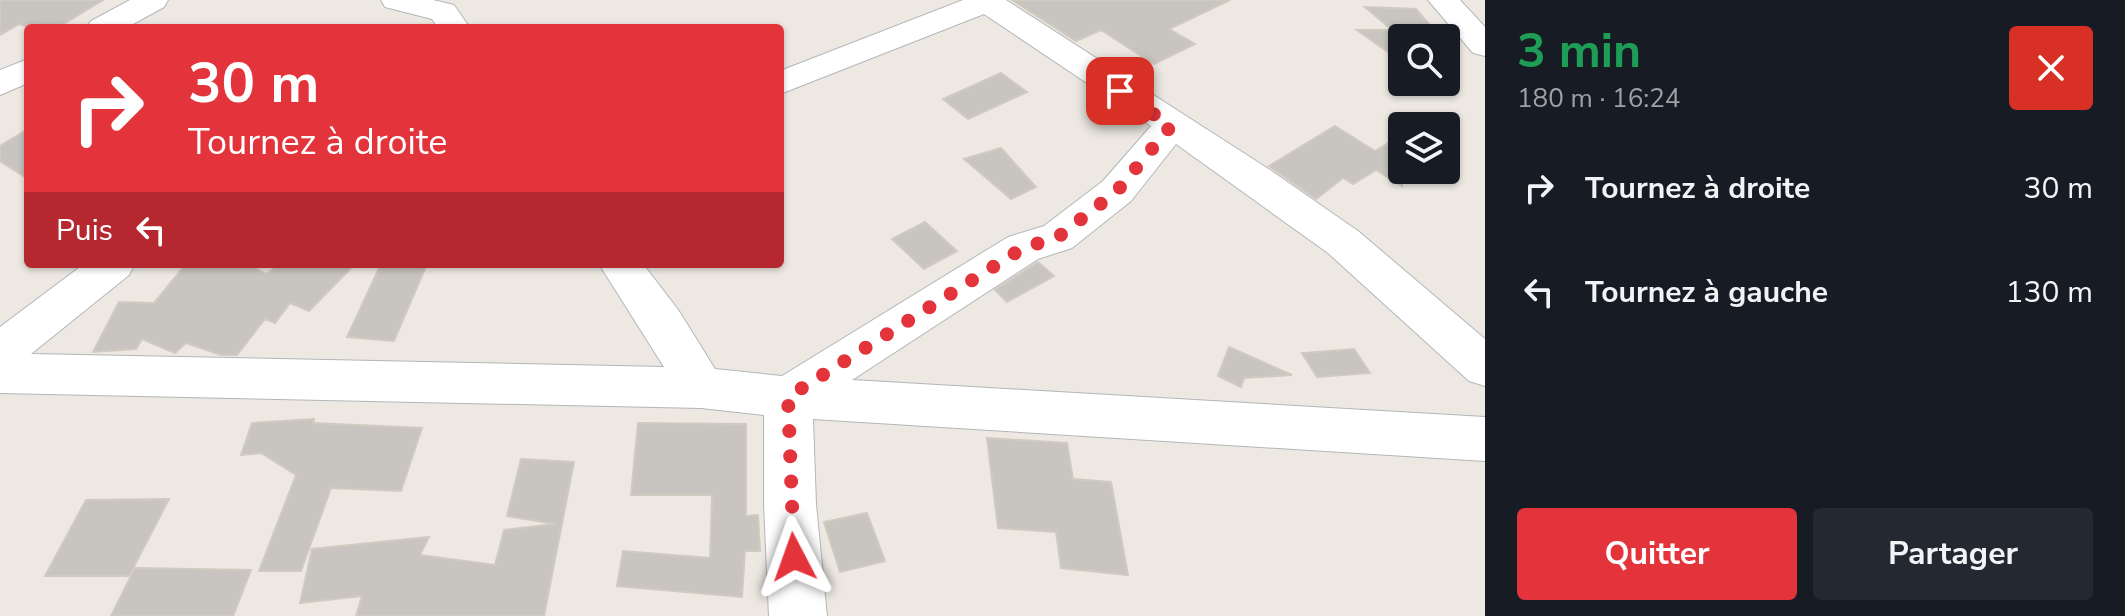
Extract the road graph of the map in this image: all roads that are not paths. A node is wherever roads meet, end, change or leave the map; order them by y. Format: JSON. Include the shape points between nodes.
{"nodes":[{"id":1,"x":153,"y":0,"type":"edge"},
{"id":2,"x":396,"y":0,"type":"edge"},
{"id":3,"x":988,"y":0,"type":"edge"},
{"id":4,"x":1443,"y":0,"type":"edge"},
{"id":5,"x":444,"y":17,"type":"edge"},
{"id":6,"x":109,"y":24,"type":"edge"},
{"id":7,"x":1485,"y":46,"type":"edge"},
{"id":8,"x":24,"y":71,"type":"edge"},
{"id":9,"x":784,"y":81,"type":"edge"},
{"id":10,"x":0,"y":84,"type":"edge"},
{"id":11,"x":1171,"y":126,"type":"junction"},
{"id":12,"x":109,"y":268,"type":"edge"},
{"id":13,"x":623,"y":268,"type":"edge"},
{"id":14,"x":0,"y":353,"type":"edge"},
{"id":15,"x":1485,"y":367,"type":"edge"},
{"id":16,"x":0,"y":373,"type":"edge"},
{"id":17,"x":701,"y":388,"type":"junction"},
{"id":18,"x":788,"y":397,"type":"junction"},
{"id":19,"x":1485,"y":439,"type":"edge"},
{"id":20,"x":798,"y":616,"type":"edge"}],
"edges":[{"from":1,"to":6,"type":"street"},
{"from":2,"to":5,"type":"street"},
{"from":3,"to":9,"type":"street"},
{"from":3,"to":11,"type":"street"},
{"from":4,"to":7,"type":"street"},
{"from":8,"to":10,"type":"street"},
{"from":11,"to":15,"type":"street","via":[[1343,242]]},
{"from":11,"to":18,"type":"street","via":[[1117,191],[1058,237],[1023,248]]},
{"from":12,"to":14,"type":"street"},
{"from":13,"to":17,"type":"street"},
{"from":16,"to":17,"type":"street"},
{"from":17,"to":18,"type":"street"},
{"from":18,"to":19,"type":"street"},
{"from":18,"to":20,"type":"street"}]}
